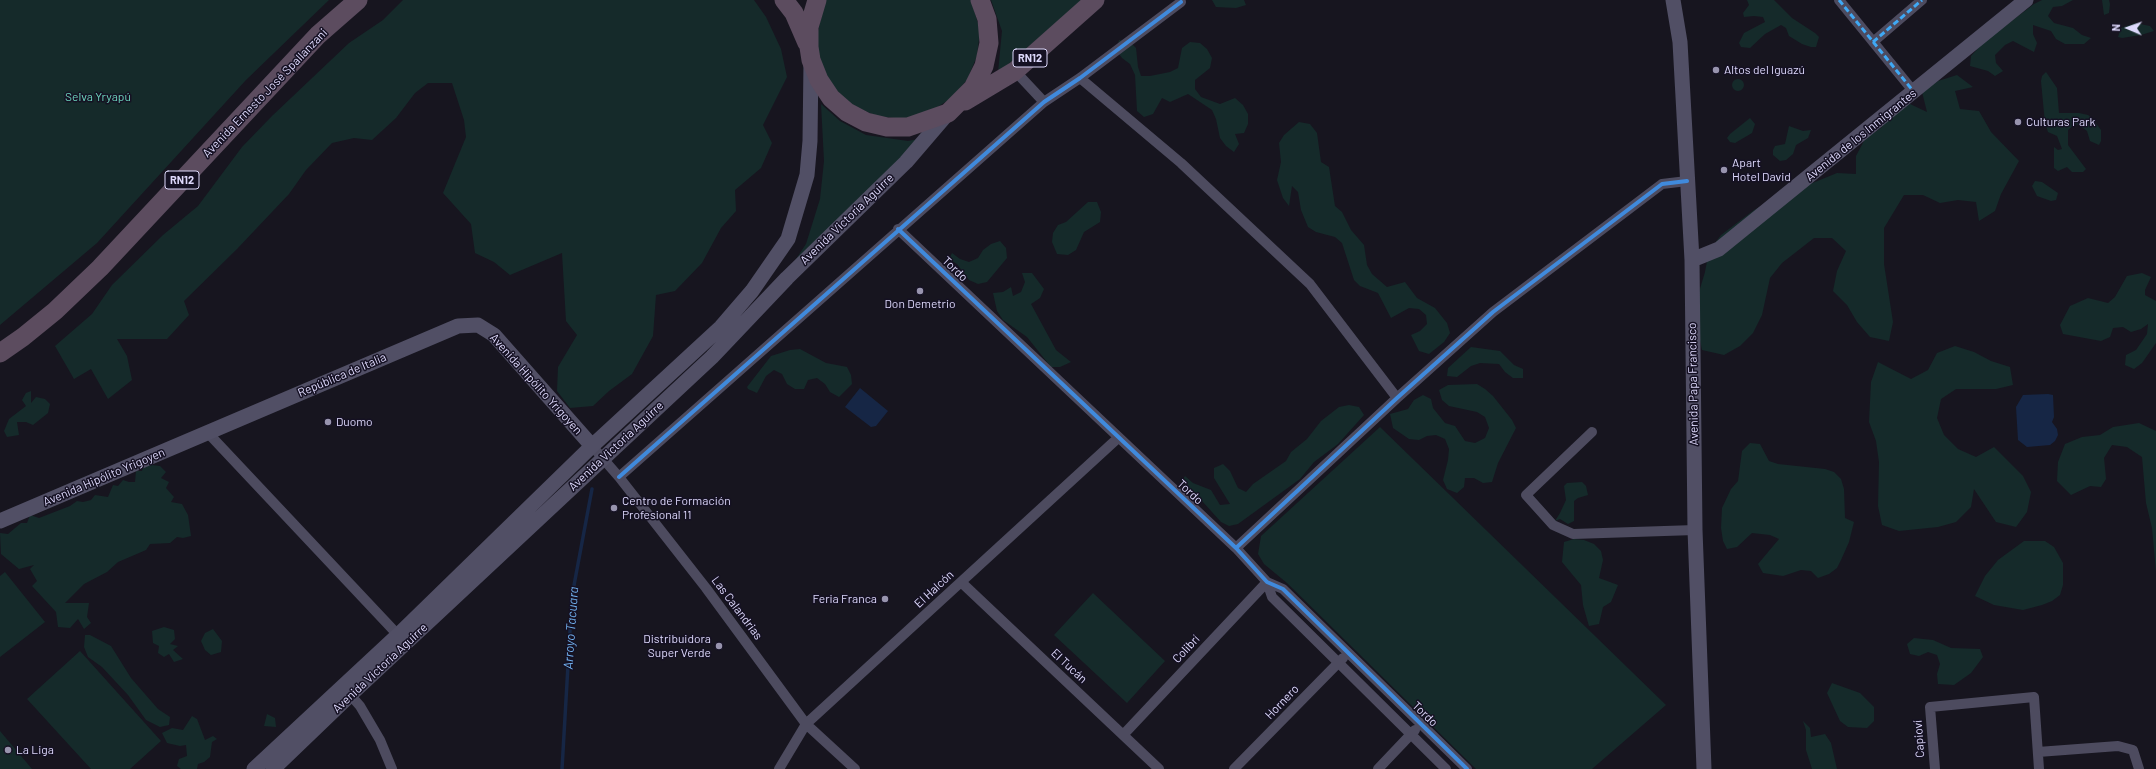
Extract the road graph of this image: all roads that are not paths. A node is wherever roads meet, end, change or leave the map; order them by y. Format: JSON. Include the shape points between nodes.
{"nodes":[{"id":1,"x":358,"y":0,"type":"edge"},
{"id":2,"x":784,"y":0,"type":"edge"},
{"id":3,"x":817,"y":0,"type":"edge"},
{"id":4,"x":980,"y":0,"type":"edge"},
{"id":5,"x":1095,"y":0,"type":"edge"},
{"id":6,"x":1673,"y":0,"type":"edge"},
{"id":7,"x":1839,"y":0,"type":"edge"},
{"id":8,"x":1922,"y":0,"type":"edge"},
{"id":9,"x":2026,"y":0,"type":"edge"},
{"id":10,"x":1181,"y":2,"type":"dead end"},
{"id":11,"x":1873,"y":42,"type":"junction"},
{"id":12,"x":810,"y":54,"type":"junction"},
{"id":13,"x":1015,"y":71,"type":"junction"},
{"id":14,"x":1080,"y":78,"type":"junction"},
{"id":15,"x":1914,"y":92,"type":"junction"},
{"id":16,"x":1044,"y":102,"type":"junction"},
{"id":17,"x":953,"y":110,"type":"junction"},
{"id":18,"x":1687,"y":181,"type":"junction"},
{"id":19,"x":898,"y":229,"type":"junction"},
{"id":20,"x":1692,"y":260,"type":"junction"},
{"id":21,"x":478,"y":325,"type":"joint"},
{"id":22,"x":0,"y":353,"type":"edge"},
{"id":23,"x":1397,"y":398,"type":"junction"},
{"id":24,"x":1592,"y":432,"type":"dead end"},
{"id":25,"x":208,"y":433,"type":"junction"},
{"id":26,"x":1118,"y":438,"type":"junction"},
{"id":27,"x":592,"y":446,"type":"junction"},
{"id":28,"x":603,"y":458,"type":"junction"},
{"id":29,"x":619,"y":477,"type":"junction"},
{"id":30,"x":0,"y":521,"type":"edge"},
{"id":31,"x":1695,"y":530,"type":"junction"},
{"id":32,"x":1236,"y":548,"type":"junction"},
{"id":33,"x":961,"y":582,"type":"junction"},
{"id":34,"x":1267,"y":582,"type":"junction"},
{"id":35,"x":398,"y":635,"type":"junction"},
{"id":36,"x":1348,"y":652,"type":"junction"},
{"id":37,"x":1338,"y":662,"type":"junction"},
{"id":38,"x":347,"y":690,"type":"junction"},
{"id":39,"x":806,"y":724,"type":"junction"},
{"id":40,"x":1421,"y":724,"type":"junction"},
{"id":41,"x":1124,"y":734,"type":"junction"},
{"id":42,"x":1411,"y":734,"type":"junction"},
{"id":43,"x":2038,"y":752,"type":"junction"},
{"id":44,"x":254,"y":769,"type":"edge"},
{"id":45,"x":274,"y":769,"type":"edge"},
{"id":46,"x":392,"y":769,"type":"edge"},
{"id":47,"x":779,"y":769,"type":"edge"},
{"id":48,"x":855,"y":769,"type":"edge"},
{"id":49,"x":1159,"y":769,"type":"edge"},
{"id":50,"x":1234,"y":769,"type":"edge"},
{"id":51,"x":1378,"y":769,"type":"edge"},
{"id":52,"x":1446,"y":769,"type":"edge"},
{"id":53,"x":1467,"y":769,"type":"edge"},
{"id":54,"x":1704,"y":769,"type":"edge"},
{"id":55,"x":1935,"y":769,"type":"edge"},
{"id":56,"x":2039,"y":769,"type":"edge"},
{"id":57,"x":2139,"y":769,"type":"edge"}],
"edges":[{"from":1,"to":22,"type":"highway","name":"Avenida Ernesto José Spallanzani","number":"RN12","via":[[318,35],[100,268],[55,311]]},
{"from":2,"to":12,"type":"highway","number":"RN12","via":[[794,13]]},
{"from":3,"to":12,"type":"highway","number":"RN12","via":[[809,27]]},
{"from":4,"to":17,"type":"highway","number":"RN12","via":[[987,18],[988,43],[984,66],[973,88]]},
{"from":5,"to":13,"type":"highway","number":"RN12"},
{"from":6,"to":18,"type":"main road","name":"Avenida Papa Francisco","via":[[1680,42]]},
{"from":7,"to":11,"type":"street"},
{"from":8,"to":11,"type":"street"},
{"from":9,"to":15,"type":"main road","name":"Avenida de los Inmigrantes"},
{"from":10,"to":14,"type":"street"},
{"from":11,"to":15,"type":"street"},
{"from":12,"to":17,"type":"highway","number":"RN12","via":[[819,80],[831,98],[847,112],[866,122],[887,127],[908,127]]},
{"from":12,"to":27,"type":"main road","name":"Avenida Victoria Aguirre","via":[[808,175],[788,239],[752,291],[721,326]]},
{"from":13,"to":16,"type":"street"},
{"from":13,"to":17,"type":"highway","number":"RN12"},
{"from":14,"to":16,"type":"street"},
{"from":14,"to":23,"type":"street","via":[[1181,163],[1310,284]]},
{"from":15,"to":20,"type":"main road","name":"Avenida de los Inmigrantes","via":[[1719,249]]},
{"from":16,"to":19,"type":"street"},
{"from":17,"to":28,"type":"main road","name":"Avenida Victoria Aguirre","via":[[906,162],[787,278],[712,356]]},
{"from":18,"to":20,"type":"main road","name":"Avenida Papa Francisco"},
{"from":18,"to":23,"type":"street","via":[[1662,184],[1493,312]]},
{"from":19,"to":26,"type":"street","name":"Tordo"},
{"from":19,"to":29,"type":"street"},
{"from":20,"to":31,"type":"main road","name":"Avenida Papa Francisco"},
{"from":21,"to":25,"type":"main road","name":"República de Italia","via":[[458,326]]},
{"from":21,"to":27,"type":"main road","name":"Avenida Hipólito Yrigoyen","via":[[494,335]]},
{"from":23,"to":32,"type":"street"},
{"from":24,"to":31,"type":"street","via":[[1526,495],[1553,525],[1573,534]]},
{"from":25,"to":30,"type":"main road","name":"Avenida Hipólito Yrigoyen"},
{"from":25,"to":35,"type":"street"},
{"from":26,"to":32,"type":"street","name":"Tordo"},
{"from":26,"to":33,"type":"street","name":"El Halcón"},
{"from":27,"to":28,"type":"street","name":"Las Calandrias"},
{"from":27,"to":35,"type":"main road","name":"Avenida Victoria Aguirre"},
{"from":28,"to":29,"type":"street","name":"Las Calandrias"},
{"from":28,"to":38,"type":"main road","name":"Avenida Victoria Aguirre"},
{"from":29,"to":39,"type":"street","name":"Las Calandrias","via":[[706,588]]},
{"from":31,"to":54,"type":"main road","name":"Avenida Papa Francisco"},
{"from":32,"to":34,"type":"street","name":"Tordo"},
{"from":33,"to":39,"type":"street","name":"El Halcón"},
{"from":33,"to":41,"type":"street","name":"El Tucán"},
{"from":34,"to":36,"type":"street","name":"Tordo","via":[[1283,589]]},
{"from":34,"to":37,"type":"street","name":"Tordo","via":[[1272,597]]},
{"from":34,"to":41,"type":"street","name":"Colibrí"},
{"from":35,"to":38,"type":"main road","name":"Avenida Victoria Aguirre"},
{"from":36,"to":37,"type":"street","name":"Hornero"},
{"from":36,"to":40,"type":"street","name":"Tordo"},
{"from":37,"to":42,"type":"street","name":"Tordo"},
{"from":37,"to":50,"type":"street","name":"Hornero"},
{"from":38,"to":44,"type":"main road","name":"Avenida Victoria Aguirre"},
{"from":38,"to":45,"type":"main road","name":"Avenida Victoria Aguirre"},
{"from":38,"to":46,"type":"street","via":[[360,706],[380,740]]},
{"from":39,"to":47,"type":"street","name":"El Halcón"},
{"from":39,"to":48,"type":"street","name":"Las Calandrias"},
{"from":40,"to":42,"type":"street"},
{"from":40,"to":53,"type":"street","name":"Tordo"},
{"from":41,"to":49,"type":"street","name":"El Tucán"},
{"from":42,"to":51,"type":"street"},
{"from":42,"to":52,"type":"street","name":"Tordo"},
{"from":43,"to":55,"type":"street","name":"Capioví","via":[[2034,697],[1930,707]]},
{"from":43,"to":56,"type":"street"},
{"from":43,"to":57,"type":"street","via":[[2118,746],[2133,750]]}]}
